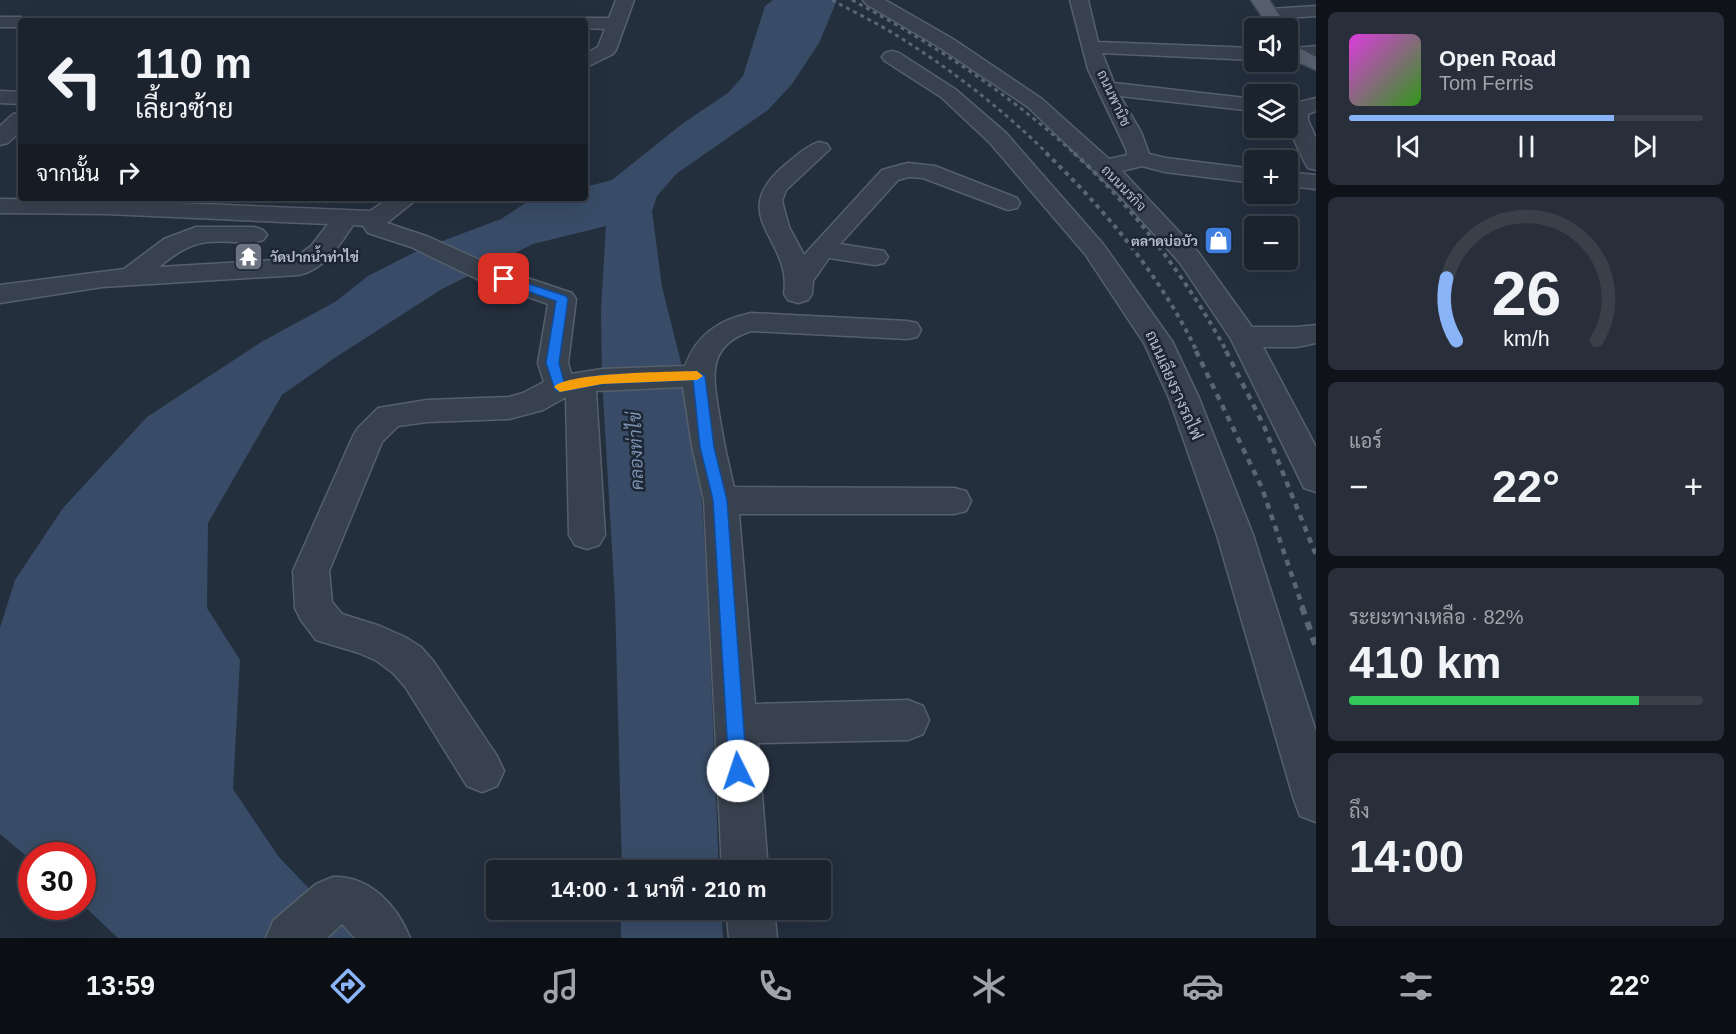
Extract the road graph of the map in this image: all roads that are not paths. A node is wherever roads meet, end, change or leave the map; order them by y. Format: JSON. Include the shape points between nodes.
{"nodes":[{"id":1,"x":625,"y":0,"type":"edge"},
{"id":2,"x":1078,"y":0,"type":"edge"},
{"id":3,"x":877,"y":3,"type":"edge"},
{"id":4,"x":1316,"y":10,"type":"edge"},
{"id":5,"x":1270,"y":14,"type":"edge"},
{"id":6,"x":0,"y":22,"type":"edge"},
{"id":7,"x":18,"y":22,"type":"edge"},
{"id":8,"x":588,"y":23,"type":"edge"},
{"id":9,"x":617,"y":24,"type":"junction"},
{"id":10,"x":1092,"y":47,"type":"junction"},
{"id":11,"x":1298,"y":51,"type":"edge"},
{"id":12,"x":1316,"y":52,"type":"edge"},
{"id":13,"x":1244,"y":54,"type":"edge"},
{"id":14,"x":1298,"y":55,"type":"edge"},
{"id":15,"x":892,"y":57,"type":"dead end"},
{"id":16,"x":588,"y":60,"type":"edge"},
{"id":17,"x":1316,"y":64,"type":"edge"},
{"id":18,"x":1106,"y":88,"type":"junction"},
{"id":19,"x":0,"y":98,"type":"edge"},
{"id":20,"x":18,"y":98,"type":"edge"},
{"id":21,"x":1244,"y":104,"type":"edge"},
{"id":22,"x":1300,"y":108,"type":"edge"},
{"id":23,"x":18,"y":122,"type":"edge"},
{"id":24,"x":0,"y":138,"type":"edge"},
{"id":25,"x":819,"y":149,"type":"dead end"},
{"id":26,"x":1139,"y":158,"type":"junction"},
{"id":27,"x":1316,"y":163,"type":"edge"},
{"id":28,"x":1103,"y":166,"type":"junction"},
{"id":29,"x":1244,"y":175,"type":"edge"},
{"id":30,"x":1298,"y":180,"type":"edge"},
{"id":31,"x":1316,"y":182,"type":"edge"},
{"id":32,"x":402,"y":201,"type":"edge"},
{"id":33,"x":1008,"y":203,"type":"dead end"},
{"id":34,"x":0,"y":206,"type":"edge"},
{"id":35,"x":375,"y":219,"type":"junction"},
{"id":36,"x":340,"y":226,"type":"junction"},
{"id":37,"x":822,"y":249,"type":"junction"},
{"id":38,"x":875,"y":257,"type":"dead end"},
{"id":39,"x":131,"y":277,"type":"junction"},
{"id":40,"x":799,"y":281,"type":"junction"},
{"id":41,"x":0,"y":294,"type":"edge"},
{"id":42,"x":788,"y":324,"type":"junction"},
{"id":43,"x":907,"y":330,"type":"dead end"},
{"id":44,"x":1316,"y":334,"type":"edge"},
{"id":45,"x":1244,"y":337,"type":"junction"},
{"id":46,"x":697,"y":376,"type":"junction"},
{"id":47,"x":581,"y":383,"type":"junction"},
{"id":48,"x":1316,"y":479,"type":"edge"},
{"id":49,"x":720,"y":500,"type":"junction"},
{"id":50,"x":954,"y":501,"type":"dead end"},
{"id":51,"x":587,"y":535,"type":"dead end"},
{"id":52,"x":908,"y":720,"type":"dead end"},
{"id":53,"x":735,"y":724,"type":"junction"},
{"id":54,"x":482,"y":771,"type":"dead end"},
{"id":55,"x":1316,"y":800,"type":"edge"},
{"id":56,"x":744,"y":860,"type":"edge"},
{"id":57,"x":751,"y":920,"type":"edge"},
{"id":58,"x":290,"y":938,"type":"edge"},
{"id":59,"x":386,"y":938,"type":"edge"},
{"id":60,"x":753,"y":938,"type":"edge"}],
"edges":[{"from":1,"to":9,"type":"street"},
{"from":2,"to":10,"type":"street","name":"ถนนพานิช"},
{"from":3,"to":28,"type":"street","name":"ถนนนรกิจ","via":[[1035,103]]},
{"from":4,"to":5,"type":"street"},
{"from":6,"to":7,"type":"street"},
{"from":8,"to":9,"type":"street"},
{"from":9,"to":16,"type":"street","via":[[606,50]]},
{"from":10,"to":13,"type":"street"},
{"from":10,"to":18,"type":"street","name":"ถนนพานิช"},
{"from":11,"to":12,"type":"street"},
{"from":14,"to":17,"type":"main road"},
{"from":15,"to":55,"type":"street","name":"ถนนเลียงรางรถไฟ","via":[[948,93],[998,138],[1094,249],[1158,341],[1184,398],[1235,535]]},
{"from":18,"to":21,"type":"street"},
{"from":18,"to":26,"type":"street","name":"ถนนพานิช","via":[[1137,145]]},
{"from":19,"to":20,"type":"street"},
{"from":22,"to":27,"type":"street","via":[[1297,120]]},
{"from":23,"to":24,"type":"street"},
{"from":25,"to":40,"type":"street","via":[[774,190],[770,204],[794,258]]},
{"from":26,"to":28,"type":"street","via":[[1128,164]]},
{"from":26,"to":29,"type":"street"},
{"from":28,"to":45,"type":"street","name":"ถนนนรกิจ","via":[[1189,258]]},
{"from":30,"to":31,"type":"street"},
{"from":32,"to":35,"type":"street"},
{"from":33,"to":37,"type":"street","via":[[927,171],[908,170],[890,175]]},
{"from":34,"to":36,"type":"street","via":[[118,208]]},
{"from":35,"to":36,"type":"street"},
{"from":35,"to":47,"type":"street","via":[[377,228],[562,299],[553,363]]},
{"from":36,"to":39,"type":"street","via":[[200,234],[173,245]]},
{"from":36,"to":39,"type":"street","via":[[312,261],[299,267]]},
{"from":37,"to":38,"type":"street"},
{"from":37,"to":40,"type":"street"},
{"from":39,"to":41,"type":"street"},
{"from":40,"to":42,"type":"street","via":[[801,288]]},
{"from":42,"to":43,"type":"street"},
{"from":42,"to":46,"type":"street","via":[[736,324],[712,342]]},
{"from":44,"to":45,"type":"street"},
{"from":45,"to":48,"type":"street","name":"ถนนนรกิจ"},
{"from":46,"to":47,"type":"street"},
{"from":46,"to":49,"type":"street","via":[[707,447]]},
{"from":47,"to":51,"type":"street"},
{"from":47,"to":54,"type":"street","via":[[509,408],[389,416],[369,436],[311,571],[314,608],[330,628],[366,638],[407,660]]},
{"from":49,"to":50,"type":"street"},
{"from":49,"to":53,"type":"street"},
{"from":52,"to":53,"type":"street"},
{"from":53,"to":56,"type":"street"},
{"from":57,"to":60,"type":"street"},
{"from":58,"to":59,"type":"street","via":[[340,899],[355,903]]}]}
